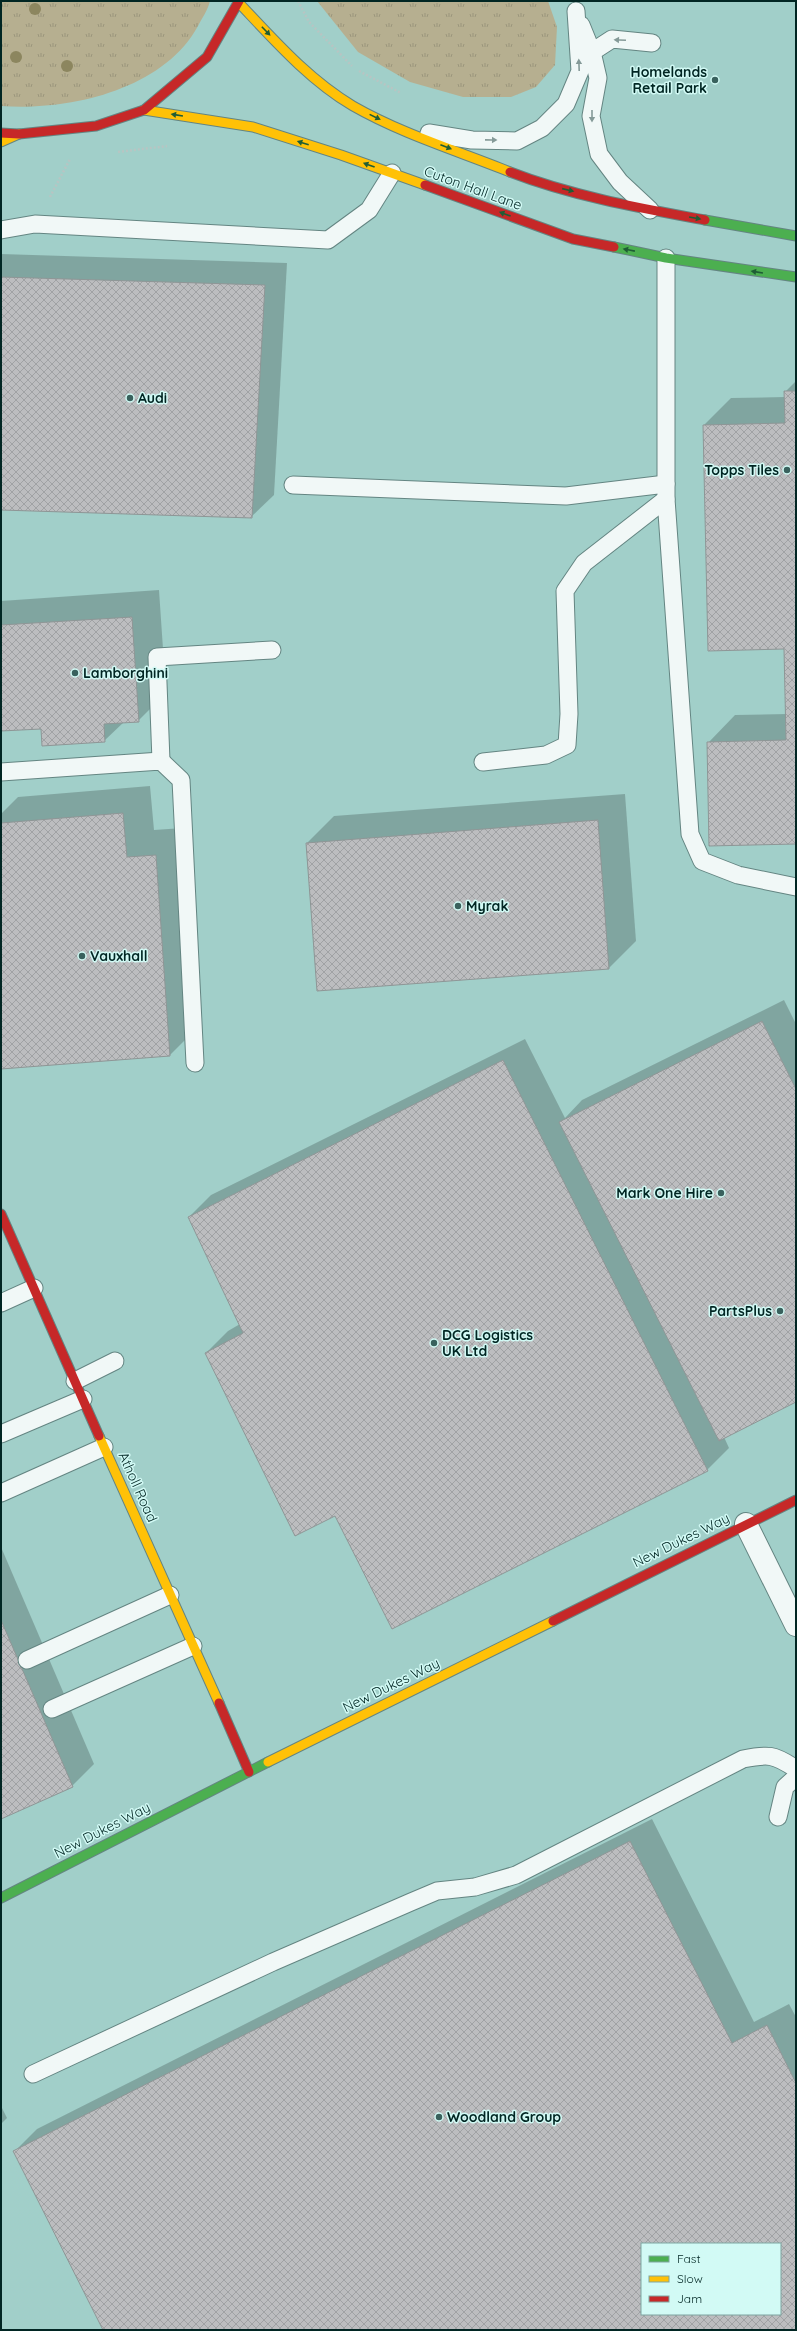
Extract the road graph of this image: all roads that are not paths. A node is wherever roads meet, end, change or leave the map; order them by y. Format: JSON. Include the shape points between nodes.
{"nodes":[{"id":1,"x":239,"y":2,"type":"edge"},
{"id":2,"x":573,"y":6,"type":"edge"},
{"id":3,"x":652,"y":43,"type":"dead end"},
{"id":4,"x":592,"y":52,"type":"junction"},
{"id":5,"x":144,"y":110,"type":"junction"},
{"id":6,"x":397,"y":127,"type":"junction"},
{"id":7,"x":1,"y":133,"type":"edge"},
{"id":8,"x":19,"y":134,"type":"junction"},
{"id":9,"x":1,"y":142,"type":"edge"},
{"id":10,"x":392,"y":174,"type":"junction"},
{"id":11,"x":650,"y":210,"type":"junction"},
{"id":12,"x":1,"y":230,"type":"edge"},
{"id":13,"x":796,"y":236,"type":"edge"},
{"id":14,"x":666,"y":258,"type":"junction"},
{"id":15,"x":796,"y":277,"type":"edge"},
{"id":16,"x":293,"y":485,"type":"dead end"},
{"id":17,"x":666,"y":492,"type":"junction"},
{"id":18,"x":272,"y":650,"type":"dead end"},
{"id":19,"x":161,"y":760,"type":"junction"},
{"id":20,"x":483,"y":762,"type":"dead end"},
{"id":21,"x":1,"y":772,"type":"edge"},
{"id":22,"x":796,"y":887,"type":"edge"},
{"id":23,"x":195,"y":1063,"type":"dead end"},
{"id":24,"x":1,"y":1214,"type":"edge"},
{"id":25,"x":34,"y":1288,"type":"junction"},
{"id":26,"x":1,"y":1303,"type":"edge"},
{"id":27,"x":115,"y":1361,"type":"dead end"},
{"id":28,"x":75,"y":1381,"type":"junction"},
{"id":29,"x":83,"y":1399,"type":"junction"},
{"id":30,"x":1,"y":1434,"type":"edge"},
{"id":31,"x":104,"y":1446,"type":"junction"},
{"id":32,"x":1,"y":1493,"type":"edge"},
{"id":33,"x":796,"y":1500,"type":"edge"},
{"id":34,"x":746,"y":1524,"type":"junction"},
{"id":35,"x":170,"y":1595,"type":"junction"},
{"id":36,"x":796,"y":1625,"type":"edge"},
{"id":37,"x":193,"y":1646,"type":"junction"},
{"id":38,"x":27,"y":1660,"type":"dead end"},
{"id":39,"x":52,"y":1709,"type":"dead end"},
{"id":40,"x":796,"y":1769,"type":"edge"},
{"id":41,"x":249,"y":1772,"type":"junction"},
{"id":42,"x":796,"y":1777,"type":"edge"},
{"id":43,"x":778,"y":1817,"type":"dead end"},
{"id":44,"x":1,"y":1898,"type":"edge"},
{"id":45,"x":33,"y":2074,"type":"dead end"}],
"edges":[{"from":1,"to":5,"type":"street","via":[[207,57]]},
{"from":1,"to":6,"type":"street","name":"Cuton Hall Lane","one_way":true,"via":[[303,69],[353,106]]},
{"from":2,"to":4,"type":"lane"},
{"from":6,"to":2,"type":"lane","one_way":true,"via":[[472,140],[517,141],[542,128],[566,104],[580,71]]},
{"from":3,"to":4,"type":"lane","one_way":true,"via":[[612,39]]},
{"from":4,"to":11,"type":"lane","one_way":true,"via":[[598,78],[590,116],[599,154],[620,182]]},
{"from":5,"to":8,"type":"street","via":[[96,126]]},
{"from":10,"to":5,"type":"street","name":"Cuton Hall Lane","one_way":true,"via":[[253,127]]},
{"from":6,"to":11,"type":"street","name":"Cuton Hall Lane","one_way":true,"via":[[541,184]]},
{"from":7,"to":8,"type":"street"},
{"from":8,"to":9,"type":"street"},
{"from":10,"to":12,"type":"lane","via":[[369,210],[328,240],[36,224]]},
{"from":14,"to":10,"type":"street","name":"Cuton Hall Lane","one_way":true,"via":[[573,239]]},
{"from":11,"to":13,"type":"street","name":"Cuton Hall Lane","one_way":true},
{"from":15,"to":14,"type":"street","name":"Cuton Hall Lane","one_way":true},
{"from":14,"to":17,"type":"lane"},
{"from":16,"to":17,"type":"lane","via":[[566,496]]},
{"from":17,"to":20,"type":"lane","via":[[584,563],[565,591],[569,714],[567,745],[546,755]]},
{"from":17,"to":22,"type":"lane","via":[[690,834],[702,861],[738,875]]},
{"from":18,"to":19,"type":"lane","via":[[157,657]]},
{"from":19,"to":21,"type":"lane"},
{"from":19,"to":23,"type":"lane","via":[[181,780]]},
{"from":24,"to":25,"type":"street","name":"Atholl Road"},
{"from":25,"to":26,"type":"lane"},
{"from":25,"to":28,"type":"street","name":"Atholl Road"},
{"from":27,"to":28,"type":"lane"},
{"from":28,"to":29,"type":"street","name":"Atholl Road"},
{"from":29,"to":30,"type":"lane"},
{"from":29,"to":31,"type":"street","name":"Atholl Road"},
{"from":31,"to":32,"type":"lane"},
{"from":31,"to":35,"type":"street","name":"Atholl Road"},
{"from":33,"to":34,"type":"street","name":"New Dukes Way"},
{"from":34,"to":36,"type":"street"},
{"from":34,"to":41,"type":"street","name":"New Dukes Way"},
{"from":35,"to":37,"type":"street","name":"Atholl Road"},
{"from":35,"to":38,"type":"lane"},
{"from":37,"to":39,"type":"lane"},
{"from":37,"to":41,"type":"street","name":"Atholl Road"},
{"from":40,"to":45,"type":"lane","via":[[767,1755],[743,1759],[516,1876],[475,1887],[437,1891],[274,1962]]},
{"from":41,"to":44,"type":"street","name":"New Dukes Way"},
{"from":42,"to":43,"type":"lane","via":[[785,1787]]}]}
